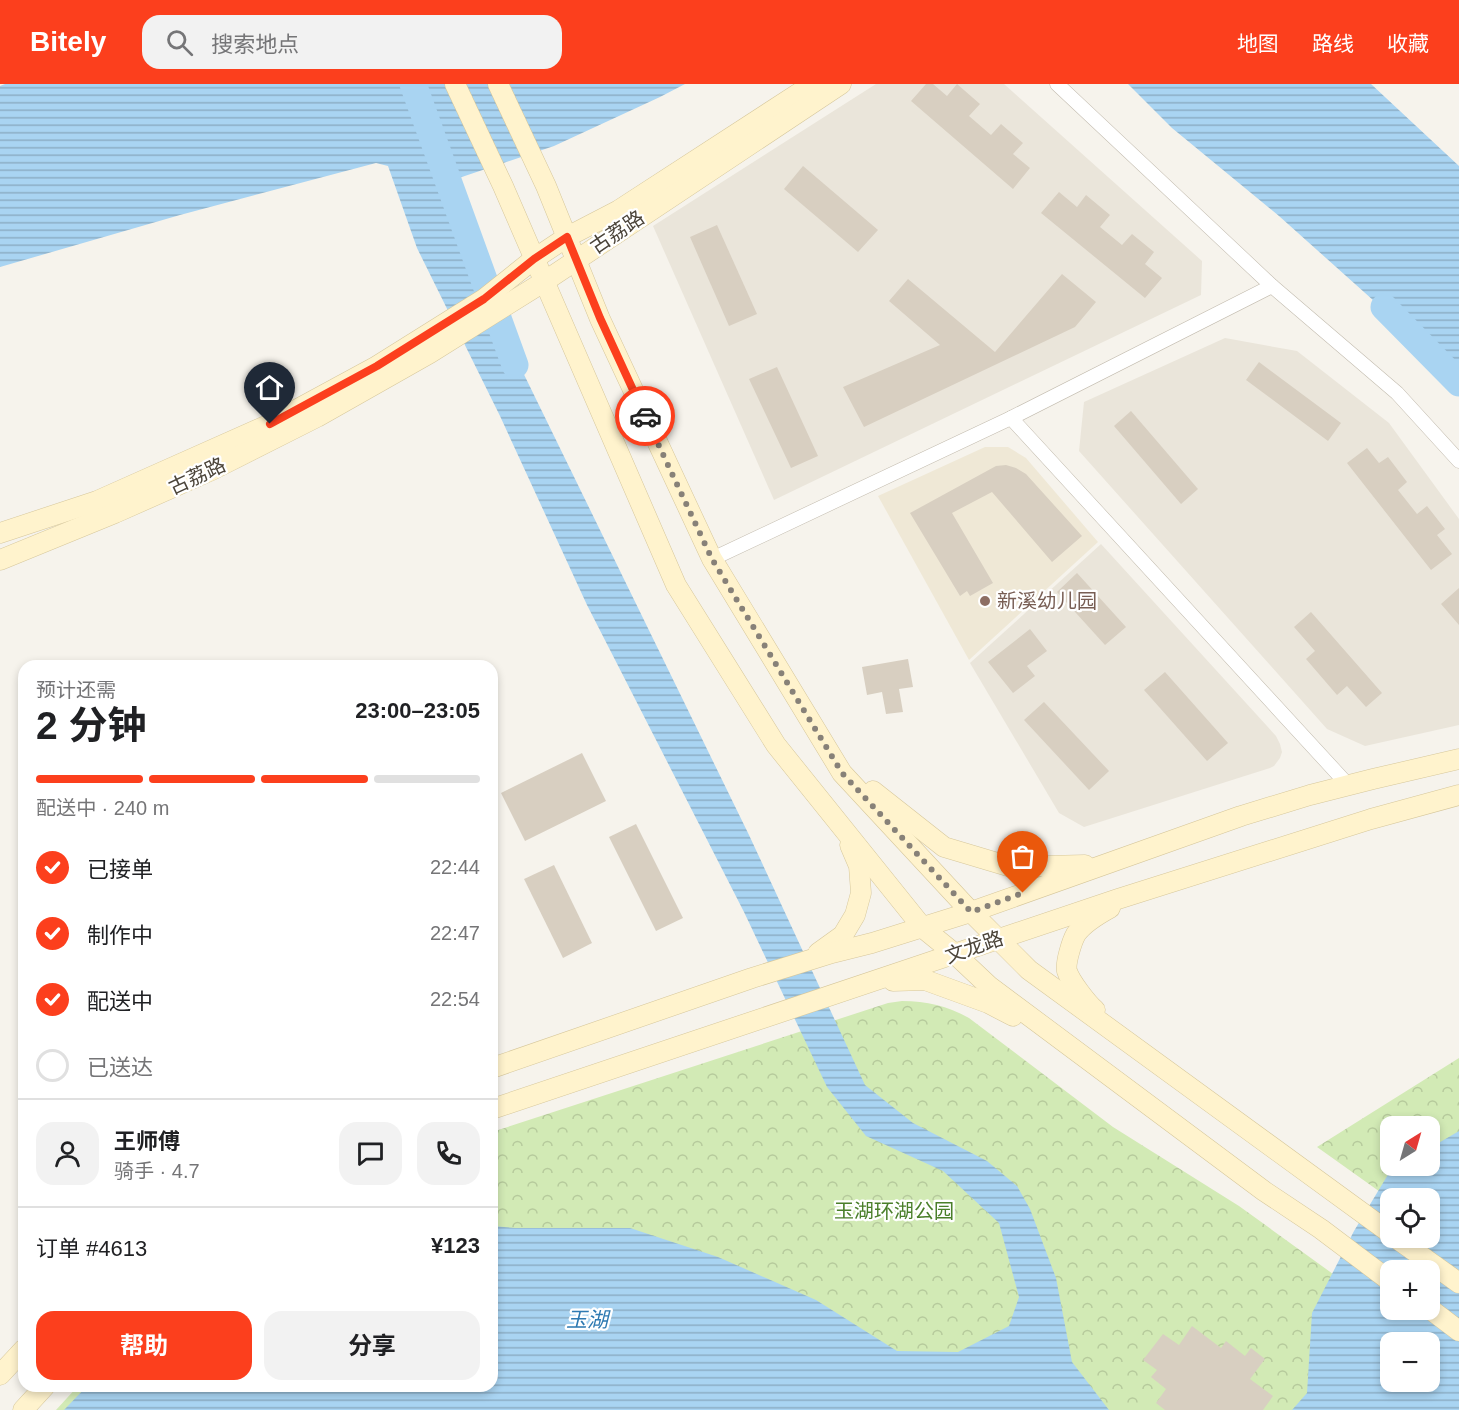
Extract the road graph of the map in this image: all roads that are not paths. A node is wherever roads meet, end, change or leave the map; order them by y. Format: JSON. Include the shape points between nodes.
{"nodes":[{"id":1,"x":455,"y":84,"type":"edge"},
{"id":2,"x":498,"y":84,"type":"edge"},
{"id":3,"x":813,"y":84,"type":"edge"},
{"id":4,"x":841,"y":84,"type":"edge"},
{"id":5,"x":1057,"y":84,"type":"edge"},
{"id":6,"x":567,"y":237,"type":"junction"},
{"id":7,"x":534,"y":259,"type":"junction"},
{"id":8,"x":576,"y":260,"type":"junction"},
{"id":9,"x":545,"y":281,"type":"junction"},
{"id":10,"x":1272,"y":286,"type":"junction"},
{"id":11,"x":1011,"y":418,"type":"junction"},
{"id":12,"x":1459,"y":461,"type":"edge"},
{"id":13,"x":0,"y":533,"type":"edge"},
{"id":14,"x":712,"y":559,"type":"junction"},
{"id":15,"x":0,"y":560,"type":"edge"},
{"id":16,"x":813,"y":725,"type":"junction"},
{"id":17,"x":1459,"y":759,"type":"edge"},
{"id":18,"x":1348,"y":785,"type":"junction"},
{"id":19,"x":1459,"y":795,"type":"edge"},
{"id":20,"x":845,"y":831,"type":"junction"},
{"id":21,"x":1106,"y":864,"type":"junction"},
{"id":22,"x":1131,"y":894,"type":"junction"},
{"id":23,"x":971,"y":912,"type":"junction"},
{"id":24,"x":922,"y":928,"type":"junction"},
{"id":25,"x":999,"y":939,"type":"junction"},
{"id":26,"x":955,"y":954,"type":"junction"},
{"id":27,"x":809,"y":960,"type":"junction"},
{"id":28,"x":873,"y":981,"type":"junction"},
{"id":29,"x":1082,"y":1055,"type":"junction"},
{"id":30,"x":498,"y":1066,"type":"edge"},
{"id":31,"x":1180,"y":1081,"type":"junction"},
{"id":32,"x":498,"y":1107,"type":"edge"},
{"id":33,"x":1380,"y":1226,"type":"edge"},
{"id":34,"x":1410,"y":1248,"type":"edge"},
{"id":35,"x":1380,"y":1273,"type":"edge"},
{"id":36,"x":1459,"y":1283,"type":"edge"},
{"id":37,"x":1440,"y":1317,"type":"edge"},
{"id":38,"x":1459,"y":1331,"type":"edge"},
{"id":39,"x":18,"y":1356,"type":"edge"},
{"id":40,"x":0,"y":1375,"type":"edge"},
{"id":41,"x":39,"y":1392,"type":"edge"},
{"id":42,"x":22,"y":1410,"type":"edge"}],
"edges":[{"from":1,"to":7,"type":"main road"},
{"from":2,"to":6,"type":"main road"},
{"from":3,"to":6,"type":"main road","name":"古荔路","via":[[619,210]]},
{"from":4,"to":8,"type":"main road","name":"古荔路"},
{"from":5,"to":10,"type":"street"},
{"from":6,"to":7,"type":"main road","name":"古荔路"},
{"from":6,"to":8,"type":"main road"},
{"from":7,"to":9,"type":"main road"},
{"from":7,"to":13,"type":"main road","name":"古荔路","via":[[484,299],[377,366],[270,424],[97,501]]},
{"from":8,"to":9,"type":"main road","name":"古荔路"},
{"from":8,"to":14,"type":"main road"},
{"from":9,"to":15,"type":"main road","name":"古荔路","via":[[430,353],[296,428],[201,475]]},
{"from":9,"to":20,"type":"main road","via":[[676,585],[776,745]]},
{"from":10,"to":11,"type":"street"},
{"from":10,"to":12,"type":"street","via":[[1397,393]]},
{"from":11,"to":14,"type":"street"},
{"from":11,"to":18,"type":"street"},
{"from":14,"to":16,"type":"main road"},
{"from":16,"to":21,"type":"main road","via":[[878,795],[944,848],[1011,867]]},
{"from":16,"to":23,"type":"main road","via":[[842,773]]},
{"from":17,"to":18,"type":"main road","name":"文龙路"},
{"from":18,"to":21,"type":"main road","name":"文龙路","via":[[1241,816]]},
{"from":19,"to":22,"type":"main road","name":"文龙路"},
{"from":20,"to":24,"type":"main road"},
{"from":20,"to":27,"type":"main road","via":[[859,866],[861,893],[855,915],[843,934]]},
{"from":21,"to":23,"type":"main road","name":"文龙路"},
{"from":22,"to":25,"type":"main road","name":"文龙路"},
{"from":22,"to":31,"type":"main road","via":[[1094,917],[1076,935],[1067,971],[1086,1003]]},
{"from":23,"to":24,"type":"main road","name":"文龙路"},
{"from":23,"to":25,"type":"main road"},
{"from":24,"to":26,"type":"main road"},
{"from":24,"to":27,"type":"main road","name":"文龙路"},
{"from":25,"to":26,"type":"main road","name":"文龙路"},
{"from":25,"to":31,"type":"main road","via":[[1029,970]]},
{"from":26,"to":28,"type":"main road","name":"文龙路"},
{"from":26,"to":29,"type":"main road","via":[[989,986]]},
{"from":27,"to":30,"type":"main road","name":"文龙路"},
{"from":28,"to":29,"type":"main road","via":[[925,980],[988,1003]]},
{"from":28,"to":32,"type":"main road","name":"文龙路"},
{"from":29,"to":35,"type":"main road"},
{"from":31,"to":33,"type":"main road"},
{"from":34,"to":36,"type":"main road"},
{"from":37,"to":38,"type":"main road"},
{"from":39,"to":40,"type":"main road"},
{"from":41,"to":42,"type":"main road"}]}
